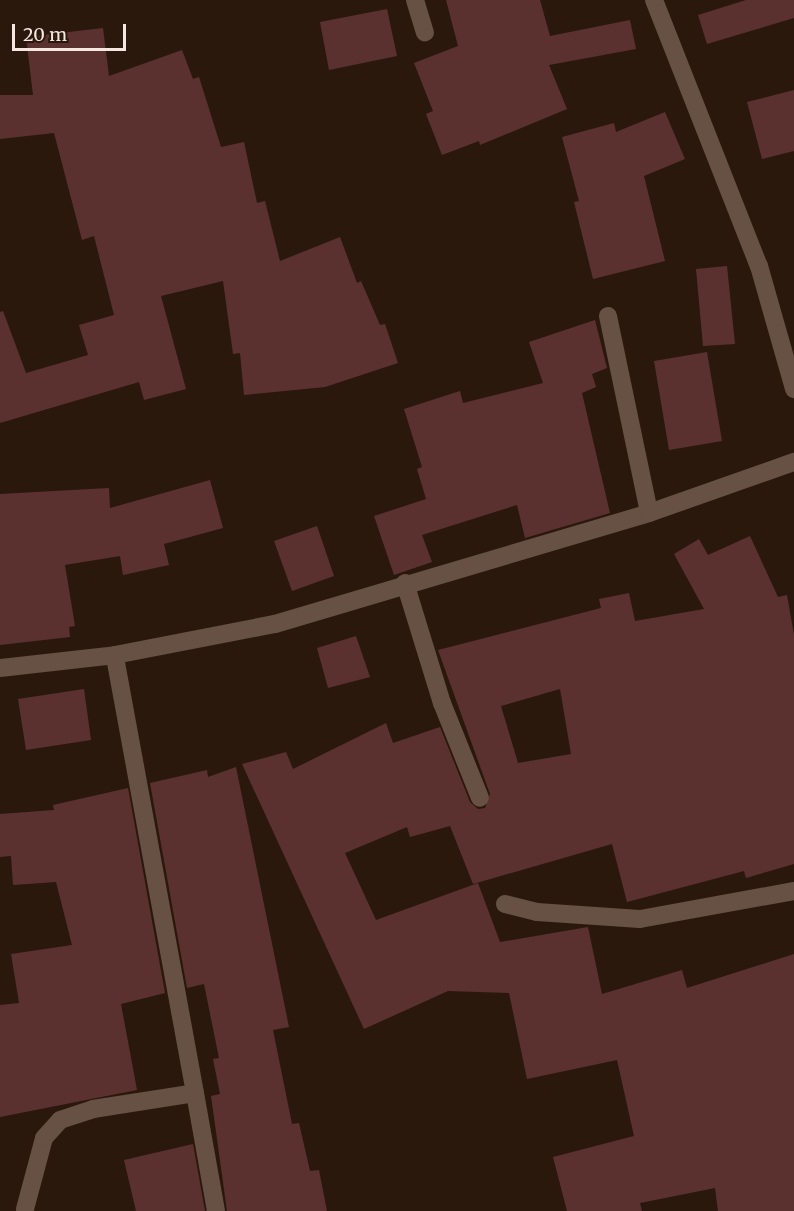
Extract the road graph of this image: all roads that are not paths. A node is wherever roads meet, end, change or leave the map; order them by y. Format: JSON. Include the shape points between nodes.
{"nodes":[{"id":1,"x":415,"y":0,"type":"edge"},
{"id":2,"x":654,"y":0,"type":"edge"},
{"id":3,"x":425,"y":32,"type":"dead end"},
{"id":4,"x":608,"y":316,"type":"dead end"},
{"id":5,"x":794,"y":389,"type":"edge"},
{"id":6,"x":794,"y":462,"type":"edge"},
{"id":7,"x":650,"y":513,"type":"junction"},
{"id":8,"x":405,"y":584,"type":"junction"},
{"id":9,"x":115,"y":655,"type":"junction"},
{"id":10,"x":0,"y":668,"type":"edge"},
{"id":11,"x":480,"y":798,"type":"dead end"},
{"id":12,"x":794,"y":891,"type":"edge"},
{"id":13,"x":505,"y":904,"type":"dead end"},
{"id":14,"x":195,"y":1093,"type":"junction"},
{"id":15,"x":25,"y":1209,"type":"dead end"},
{"id":16,"x":216,"y":1211,"type":"edge"}],
"edges":[{"from":1,"to":3,"type":"street"},
{"from":2,"to":5,"type":"street","via":[[759,266]]},
{"from":4,"to":7,"type":"street"},
{"from":6,"to":7,"type":"street"},
{"from":7,"to":8,"type":"street"},
{"from":8,"to":9,"type":"street","via":[[275,624]]},
{"from":8,"to":11,"type":"street","via":[[442,703]]},
{"from":9,"to":10,"type":"street"},
{"from":9,"to":14,"type":"street"},
{"from":12,"to":13,"type":"street","via":[[640,919],[537,912]]},
{"from":14,"to":15,"type":"street","via":[[93,1109],[60,1120],[44,1138]]},
{"from":14,"to":16,"type":"street"}]}
